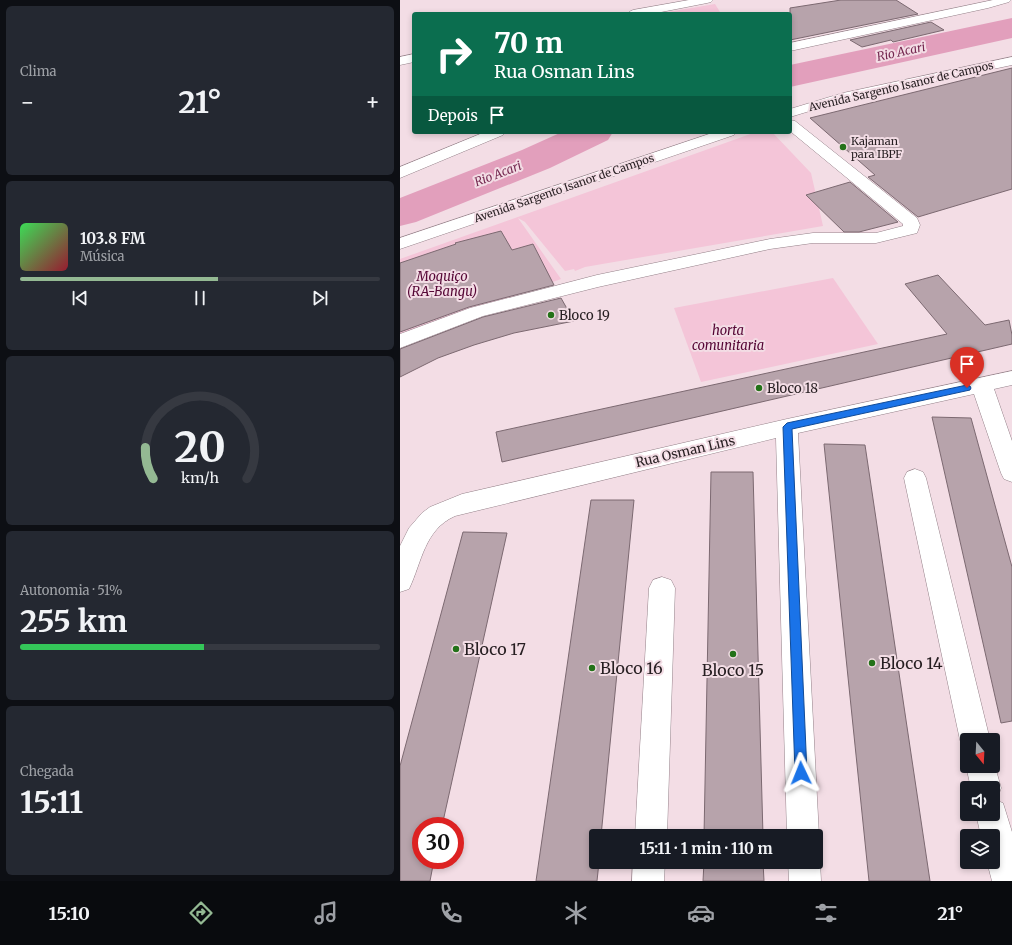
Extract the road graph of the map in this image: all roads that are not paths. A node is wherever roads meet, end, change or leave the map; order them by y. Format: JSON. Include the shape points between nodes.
{"nodes":[{"id":1,"x":707,"y":0,"type":"edge"},
{"id":2,"x":1006,"y":0,"type":"edge"},
{"id":3,"x":644,"y":12,"type":"edge"},
{"id":4,"x":792,"y":47,"type":"edge"},
{"id":5,"x":412,"y":58,"type":"edge"},
{"id":6,"x":400,"y":61,"type":"edge"},
{"id":7,"x":1012,"y":61,"type":"edge"},
{"id":8,"x":792,"y":112,"type":"edge"},
{"id":9,"x":792,"y":126,"type":"edge"},
{"id":10,"x":493,"y":134,"type":"edge"},
{"id":11,"x":723,"y":134,"type":"edge"},
{"id":12,"x":400,"y":173,"type":"edge"},
{"id":13,"x":400,"y":244,"type":"edge"},
{"id":14,"x":400,"y":341,"type":"edge"},
{"id":15,"x":1012,"y":378,"type":"edge"},
{"id":16,"x":982,"y":385,"type":"junction"},
{"id":17,"x":787,"y":427,"type":"junction"},
{"id":18,"x":1012,"y":473,"type":"edge"},
{"id":19,"x":915,"y":478,"type":"dead end"},
{"id":20,"x":400,"y":581,"type":"edge"},
{"id":21,"x":662,"y":588,"type":"dead end"},
{"id":22,"x":973,"y":733,"type":"edge"},
{"id":23,"x":994,"y":821,"type":"edge"},
{"id":24,"x":651,"y":829,"type":"edge"},
{"id":25,"x":803,"y":829,"type":"edge"},
{"id":26,"x":649,"y":869,"type":"edge"},
{"id":27,"x":804,"y":869,"type":"edge"},
{"id":28,"x":648,"y":881,"type":"edge"},
{"id":29,"x":805,"y":881,"type":"edge"},
{"id":30,"x":1008,"y":881,"type":"edge"}],
"edges":[{"from":1,"to":3,"type":"street"},
{"from":2,"to":4,"type":"street"},
{"from":5,"to":6,"type":"street"},
{"from":7,"to":8,"type":"street","name":"Avenida Sargento Isanor de Campos","via":[[843,97]]},
{"from":9,"to":14,"type":"street","via":[[910,222],[911,229],[876,238],[813,238],[776,243],[597,281],[477,312]]},
{"from":10,"to":12,"type":"street"},
{"from":11,"to":13,"type":"street","name":"Avenida Sargento Isanor de Campos"},
{"from":15,"to":16,"type":"street","name":"Rua Osman Lins"},
{"from":16,"to":17,"type":"street","name":"Rua Osman Lins"},
{"from":16,"to":18,"type":"street"},
{"from":17,"to":20,"type":"street","name":"Rua Osman Lins","via":[[462,504],[439,513],[424,526],[412,545]]},
{"from":17,"to":25,"type":"street"},
{"from":19,"to":22,"type":"street"},
{"from":21,"to":24,"type":"street"},
{"from":23,"to":30,"type":"street"},
{"from":26,"to":28,"type":"street"},
{"from":27,"to":29,"type":"street"}]}
